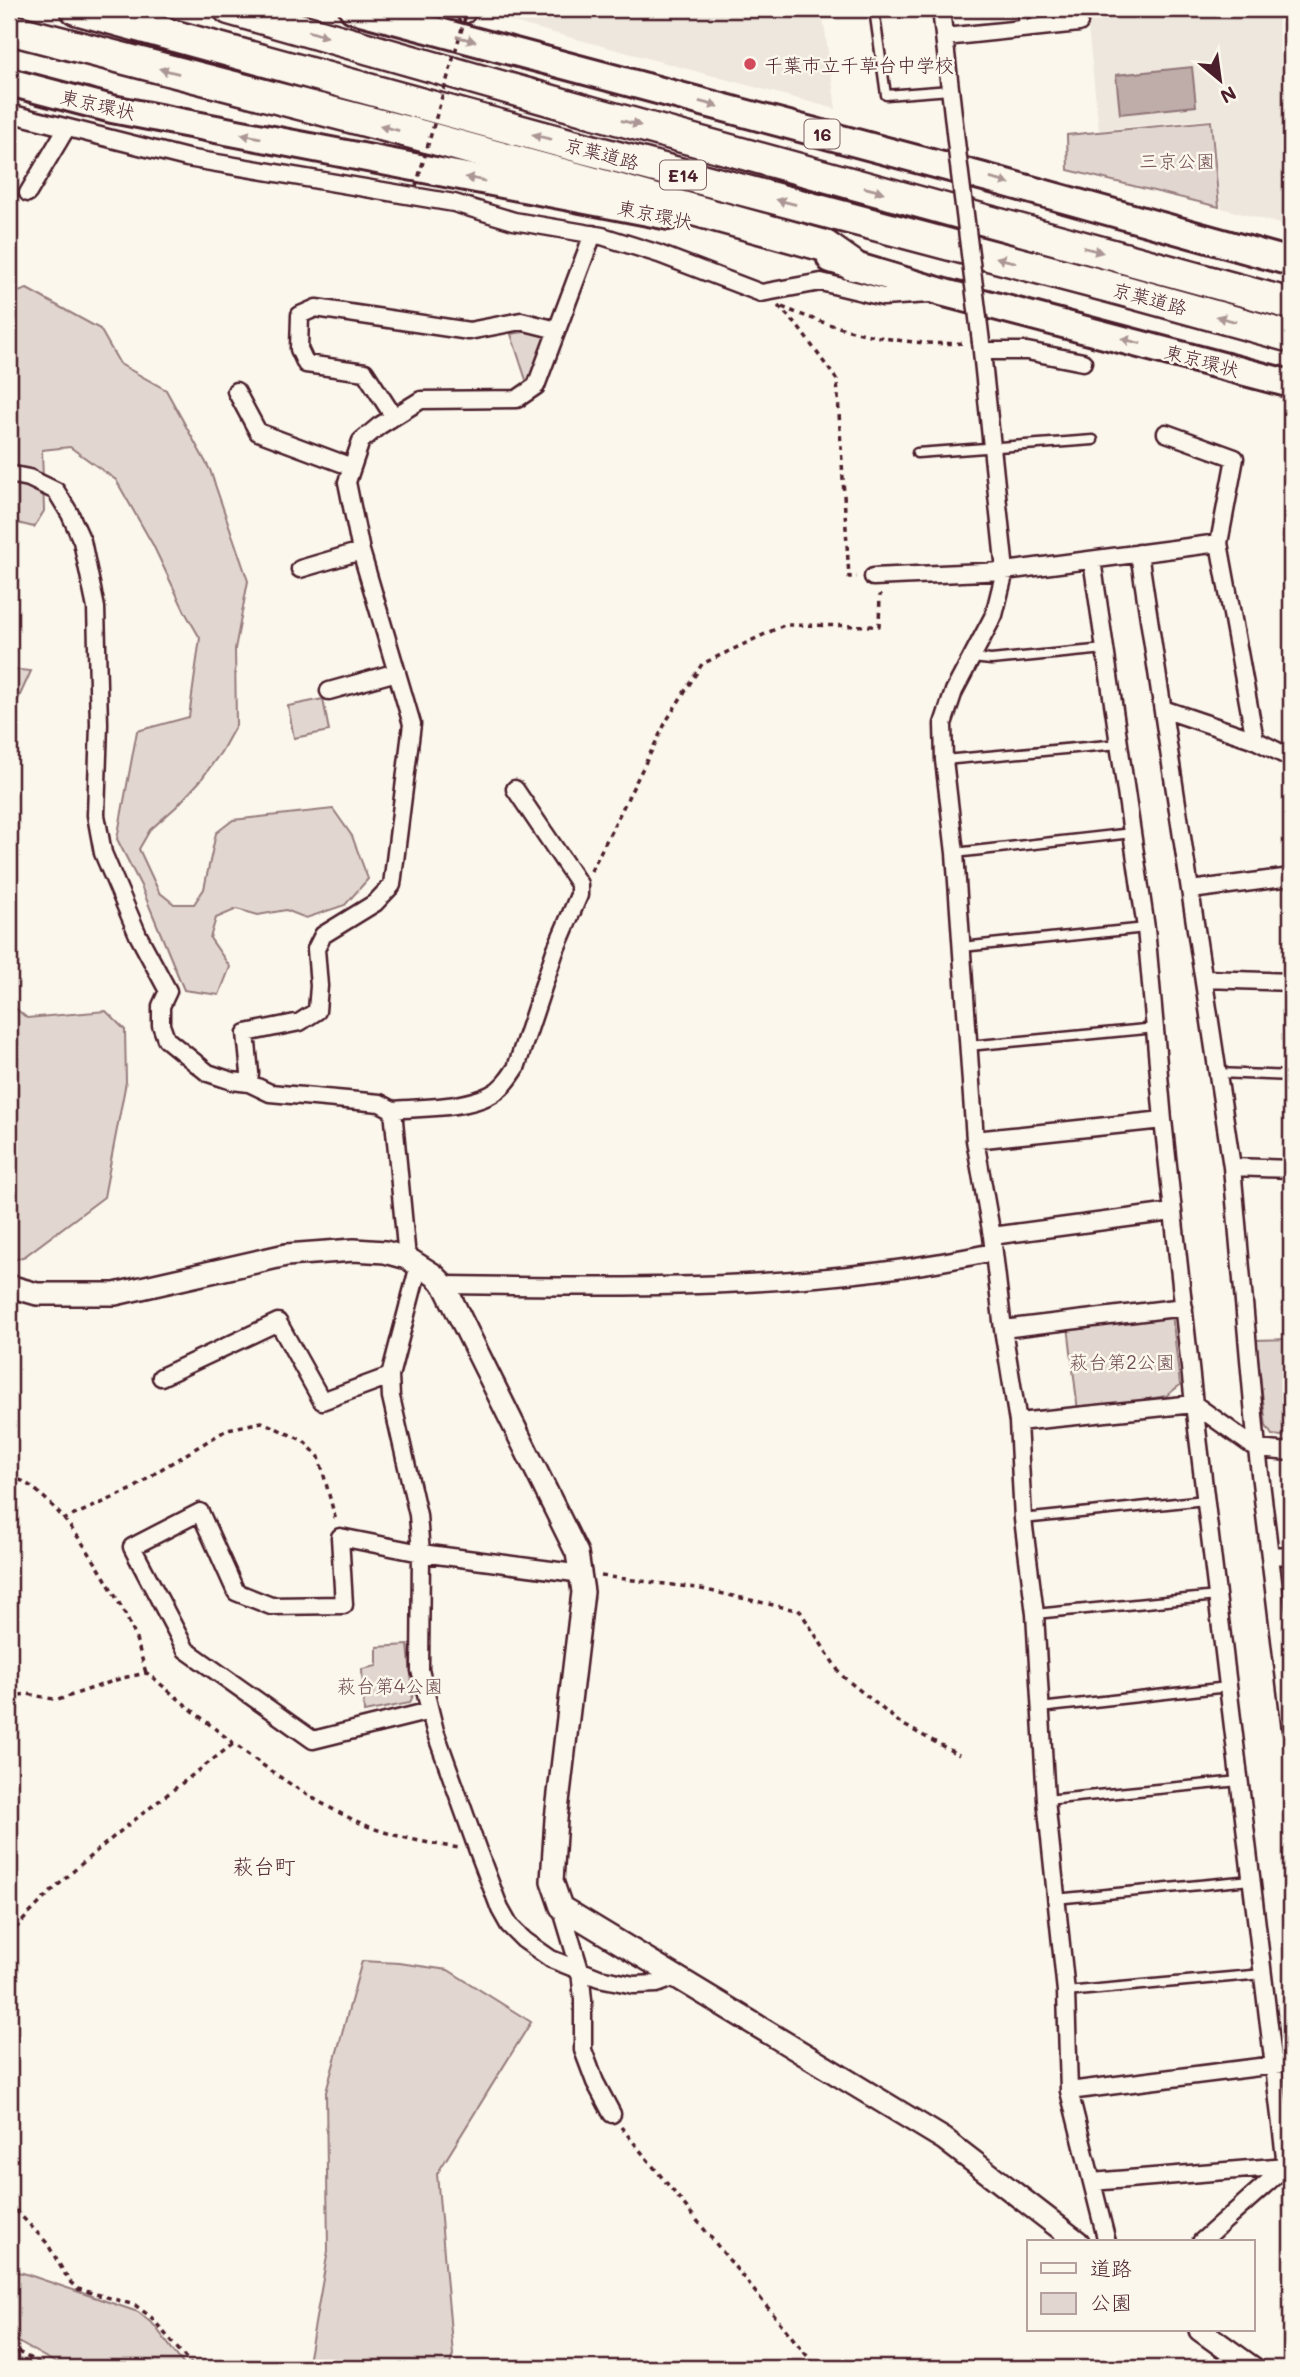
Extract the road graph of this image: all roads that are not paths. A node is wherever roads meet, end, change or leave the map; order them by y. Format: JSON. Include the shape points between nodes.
{"nodes":[{"id":1,"x":76,"y":9,"type":"edge"},
{"id":2,"x":229,"y":9,"type":"edge"},
{"id":3,"x":353,"y":9,"type":"edge"},
{"id":4,"x":874,"y":9,"type":"edge"},
{"id":5,"x":941,"y":9,"type":"edge"},
{"id":6,"x":1022,"y":9,"type":"edge"},
{"id":7,"x":1078,"y":9,"type":"edge"},
{"id":8,"x":1024,"y":28,"type":"junction"},
{"id":9,"x":9,"y":29,"type":"edge"},
{"id":10,"x":944,"y":37,"type":"junction"},
{"id":11,"x":9,"y":82,"type":"edge"},
{"id":12,"x":950,"y":90,"type":"junction"},
{"id":13,"x":9,"y":113,"type":"edge"},
{"id":14,"x":66,"y":129,"type":"junction"},
{"id":15,"x":28,"y":193,"type":"dead end"},
{"id":16,"x":593,"y":234,"type":"junction"},
{"id":17,"x":1291,"y":262,"type":"edge"},
{"id":18,"x":852,"y":265,"type":"junction"},
{"id":19,"x":945,"y":293,"type":"junction"},
{"id":20,"x":1291,"y":304,"type":"edge"},
{"id":21,"x":557,"y":330,"type":"junction"},
{"id":22,"x":1291,"y":337,"type":"edge"},
{"id":23,"x":982,"y":346,"type":"junction"},
{"id":24,"x":1083,"y":362,"type":"dead end"},
{"id":25,"x":1291,"y":384,"type":"edge"},
{"id":26,"x":236,"y":391,"type":"dead end"},
{"id":27,"x":394,"y":417,"type":"junction"},
{"id":28,"x":1166,"y":433,"type":"dead end"},
{"id":29,"x":1093,"y":440,"type":"dead end"},
{"id":30,"x":992,"y":447,"type":"junction"},
{"id":31,"x":917,"y":453,"type":"dead end"},
{"id":32,"x":352,"y":467,"type":"junction"},
{"id":33,"x":9,"y":474,"type":"edge"},
{"id":34,"x":1219,"y":542,"type":"junction"},
{"id":35,"x":361,"y":551,"type":"junction"},
{"id":36,"x":1139,"y":553,"type":"junction"},
{"id":37,"x":1092,"y":560,"type":"junction"},
{"id":38,"x":300,"y":569,"type":"dead end"},
{"id":39,"x":1004,"y":572,"type":"junction"},
{"id":40,"x":876,"y":577,"type":"road end"},
{"id":41,"x":1105,"y":649,"type":"junction"},
{"id":42,"x":972,"y":658,"type":"junction"},
{"id":43,"x":397,"y":672,"type":"junction"},
{"id":44,"x":329,"y":691,"type":"dead end"},
{"id":45,"x":1163,"y":709,"type":"junction"},
{"id":46,"x":1255,"y":740,"type":"junction"},
{"id":47,"x":1119,"y":744,"type":"junction"},
{"id":48,"x":1291,"y":758,"type":"edge"},
{"id":49,"x":944,"y":760,"type":"junction"},
{"id":50,"x":515,"y":789,"type":"dead end"},
{"id":51,"x":1132,"y":833,"type":"junction"},
{"id":52,"x":955,"y":853,"type":"junction"},
{"id":53,"x":1291,"y":877,"type":"edge"},
{"id":54,"x":1191,"y":890,"type":"junction"},
{"id":55,"x":1146,"y":928,"type":"junction"},
{"id":56,"x":962,"y":947,"type":"junction"},
{"id":57,"x":1205,"y":979,"type":"junction"},
{"id":58,"x":1291,"y":982,"type":"edge"},
{"id":59,"x":1156,"y":1028,"type":"junction"},
{"id":60,"x":968,"y":1046,"type":"junction"},
{"id":61,"x":1217,"y":1073,"type":"junction"},
{"id":62,"x":1291,"y":1076,"type":"edge"},
{"id":63,"x":249,"y":1083,"type":"junction"},
{"id":64,"x":393,"y":1110,"type":"junction"},
{"id":65,"x":1163,"y":1120,"type":"junction"},
{"id":66,"x":975,"y":1140,"type":"junction"},
{"id":67,"x":1232,"y":1167,"type":"junction"},
{"id":68,"x":1291,"y":1169,"type":"edge"},
{"id":69,"x":1172,"y":1212,"type":"junction"},
{"id":70,"x":992,"y":1244,"type":"junction"},
{"id":71,"x":413,"y":1262,"type":"junction"},
{"id":72,"x":444,"y":1285,"type":"junction"},
{"id":73,"x":9,"y":1286,"type":"edge"},
{"id":74,"x":1184,"y":1307,"type":"junction"},
{"id":75,"x":1003,"y":1329,"type":"junction"},
{"id":76,"x":161,"y":1377,"type":"dead end"},
{"id":77,"x":390,"y":1377,"type":"junction"},
{"id":78,"x":1194,"y":1404,"type":"junction"},
{"id":79,"x":1018,"y":1422,"type":"junction"},
{"id":80,"x":1257,"y":1449,"type":"junction"},
{"id":81,"x":1291,"y":1452,"type":"edge"},
{"id":82,"x":1206,"y":1500,"type":"junction"},
{"id":83,"x":1023,"y":1520,"type":"junction"},
{"id":84,"x":421,"y":1553,"type":"junction"},
{"id":85,"x":1270,"y":1555,"type":"junction"},
{"id":86,"x":1291,"y":1556,"type":"edge"},
{"id":87,"x":582,"y":1574,"type":"junction"},
{"id":88,"x":1217,"y":1596,"type":"junction"},
{"id":89,"x":1035,"y":1614,"type":"junction"},
{"id":90,"x":1228,"y":1687,"type":"junction"},
{"id":91,"x":1040,"y":1708,"type":"junction"},
{"id":92,"x":430,"y":1712,"type":"junction"},
{"id":93,"x":1291,"y":1730,"type":"edge"},
{"id":94,"x":1239,"y":1781,"type":"junction"},
{"id":95,"x":1046,"y":1800,"type":"junction"},
{"id":96,"x":1251,"y":1880,"type":"junction"},
{"id":97,"x":1055,"y":1899,"type":"junction"},
{"id":98,"x":561,"y":1907,"type":"junction"},
{"id":99,"x":580,"y":1970,"type":"junction"},
{"id":100,"x":1263,"y":1975,"type":"junction"},
{"id":101,"x":676,"y":1978,"type":"junction"},
{"id":102,"x":1066,"y":1992,"type":"junction"},
{"id":103,"x":1291,"y":2063,"type":"edge"},
{"id":104,"x":1274,"y":2066,"type":"junction"},
{"id":105,"x":1069,"y":2091,"type":"junction"},
{"id":106,"x":612,"y":2113,"type":"road end"},
{"id":107,"x":1286,"y":2165,"type":"junction"},
{"id":108,"x":1091,"y":2182,"type":"junction"},
{"id":109,"x":1075,"y":2240,"type":"edge"},
{"id":110,"x":1106,"y":2240,"type":"edge"},
{"id":111,"x":1204,"y":2240,"type":"edge"},
{"id":112,"x":1203,"y":2332,"type":"edge"},
{"id":113,"x":1253,"y":2368,"type":"edge"}],
"edges":[{"from":22,"to":1,"type":"highway","name":"京葉道路","number":"E14","one_way":true},
{"from":2,"to":20,"type":"highway","name":"京葉道路","number":"E14","one_way":true},
{"from":3,"to":17,"type":"highway","number":"16","one_way":true},
{"from":4,"to":12,"type":"lane","via":[[886,95]]},
{"from":5,"to":10,"type":"street"},
{"from":6,"to":8,"type":"lane"},
{"from":7,"to":8,"type":"street","via":[[1079,23]]},
{"from":8,"to":10,"type":"street"},
{"from":18,"to":9,"type":"highway","one_way":true,"via":[[825,246]]},
{"from":10,"to":12,"type":"street"},
{"from":18,"to":11,"type":"highway","name":"東京環状","one_way":true,"via":[[672,216],[112,109]]},
{"from":12,"to":23,"type":"street","bridge":true},
{"from":13,"to":14,"type":"street"},
{"from":14,"to":15,"type":"street"},
{"from":14,"to":16,"type":"street","via":[[187,158],[453,203],[514,221]]},
{"from":16,"to":19,"type":"street","via":[[761,293],[821,282],[883,297]]},
{"from":16,"to":21,"type":"street"},
{"from":18,"to":19,"type":"highway","name":"東京環状"},
{"from":25,"to":19,"type":"highway","name":"東京環状","one_way":true},
{"from":21,"to":27,"type":"street","via":[[536,386],[517,399],[421,400]]},
{"from":21,"to":27,"type":"street","via":[[521,320],[469,331],[316,308],[300,315],[299,349],[306,364],[365,372]]},
{"from":23,"to":24,"type":"street"},
{"from":23,"to":30,"type":"street"},
{"from":26,"to":32,"type":"street","via":[[258,432]]},
{"from":27,"to":32,"type":"street","via":[[361,441]]},
{"from":28,"to":34,"type":"street","via":[[1235,458]]},
{"from":29,"to":30,"type":"lane"},
{"from":30,"to":31,"type":"lane"},
{"from":30,"to":39,"type":"street"},
{"from":32,"to":35,"type":"street","via":[[346,482]]},
{"from":33,"to":63,"type":"street","via":[[56,491],[82,541],[96,608],[96,815],[103,853],[167,991],[160,1024],[166,1039],[208,1073]]},
{"from":34,"to":36,"type":"street"},
{"from":34,"to":46,"type":"street"},
{"from":35,"to":38,"type":"street"},
{"from":35,"to":43,"type":"street"},
{"from":36,"to":37,"type":"street"},
{"from":36,"to":45,"type":"street"},
{"from":37,"to":39,"type":"street"},
{"from":37,"to":41,"type":"street"},
{"from":39,"to":40,"type":"street"},
{"from":39,"to":42,"type":"street","via":[[994,615]]},
{"from":41,"to":42,"type":"lane"},
{"from":41,"to":47,"type":"street"},
{"from":42,"to":49,"type":"street","via":[[943,724]]},
{"from":43,"to":44,"type":"street"},
{"from":43,"to":63,"type":"street","via":[[412,724],[392,885],[375,903],[323,934],[316,949],[317,1011],[300,1022],[246,1033]]},
{"from":45,"to":46,"type":"street"},
{"from":45,"to":54,"type":"street"},
{"from":46,"to":48,"type":"street"},
{"from":47,"to":49,"type":"lane"},
{"from":47,"to":51,"type":"street"},
{"from":49,"to":52,"type":"street"},
{"from":50,"to":64,"type":"street","via":[[579,884],[579,895],[516,1068],[507,1082],[478,1099]]},
{"from":51,"to":52,"type":"lane"},
{"from":51,"to":55,"type":"street"},
{"from":52,"to":56,"type":"street"},
{"from":53,"to":54,"type":"street"},
{"from":54,"to":57,"type":"street"},
{"from":55,"to":56,"type":"lane"},
{"from":55,"to":59,"type":"street"},
{"from":56,"to":60,"type":"street"},
{"from":57,"to":58,"type":"street"},
{"from":57,"to":61,"type":"street"},
{"from":59,"to":60,"type":"lane"},
{"from":59,"to":65,"type":"street"},
{"from":60,"to":66,"type":"street"},
{"from":61,"to":62,"type":"lane"},
{"from":61,"to":67,"type":"street"},
{"from":63,"to":64,"type":"street","via":[[270,1093],[380,1103]]},
{"from":64,"to":71,"type":"street"},
{"from":65,"to":66,"type":"street"},
{"from":65,"to":69,"type":"street"},
{"from":66,"to":70,"type":"street"},
{"from":67,"to":68,"type":"street"},
{"from":67,"to":80,"type":"street"},
{"from":69,"to":70,"type":"street"},
{"from":69,"to":74,"type":"street"},
{"from":70,"to":72,"type":"street","via":[[927,1266],[807,1279],[605,1288]]},
{"from":70,"to":75,"type":"street"},
{"from":71,"to":72,"type":"street"},
{"from":71,"to":73,"type":"street","via":[[385,1252],[354,1250],[286,1255],[115,1294],[37,1294]]},
{"from":71,"to":77,"type":"street"},
{"from":72,"to":87,"type":"street","via":[[577,1553]]},
{"from":74,"to":75,"type":"street"},
{"from":74,"to":78,"type":"street"},
{"from":75,"to":79,"type":"street"},
{"from":76,"to":77,"type":"street","via":[[278,1322],[322,1401]]},
{"from":77,"to":84,"type":"street","via":[[418,1515]]},
{"from":78,"to":79,"type":"street"},
{"from":78,"to":80,"type":"street"},
{"from":78,"to":82,"type":"street"},
{"from":79,"to":83,"type":"street"},
{"from":80,"to":81,"type":"street"},
{"from":80,"to":85,"type":"street"},
{"from":82,"to":83,"type":"lane"},
{"from":82,"to":88,"type":"street"},
{"from":83,"to":89,"type":"street"},
{"from":84,"to":87,"type":"street"},
{"from":84,"to":92,"type":"street","via":[[420,1670]]},
{"from":84,"to":92,"type":"street","via":[[340,1536],[344,1605],[271,1606],[236,1592],[200,1512],[132,1547],[186,1650],[313,1740]]},
{"from":85,"to":86,"type":"street"},
{"from":85,"to":93,"type":"street"},
{"from":87,"to":98,"type":"street","via":[[552,1881]]},
{"from":88,"to":89,"type":"lane"},
{"from":88,"to":90,"type":"street"},
{"from":89,"to":91,"type":"street"},
{"from":90,"to":91,"type":"lane"},
{"from":90,"to":94,"type":"street"},
{"from":91,"to":95,"type":"street"},
{"from":92,"to":99,"type":"street","via":[[509,1925],[551,1959]]},
{"from":94,"to":95,"type":"lane"},
{"from":94,"to":96,"type":"street"},
{"from":95,"to":97,"type":"street"},
{"from":96,"to":97,"type":"lane"},
{"from":96,"to":100,"type":"street"},
{"from":97,"to":102,"type":"street"},
{"from":98,"to":99,"type":"street"},
{"from":98,"to":101,"type":"street"},
{"from":99,"to":101,"type":"street","via":[[634,1985]]},
{"from":99,"to":106,"type":"street","via":[[583,2050]]},
{"from":100,"to":102,"type":"lane"},
{"from":100,"to":104,"type":"street"},
{"from":101,"to":109,"type":"street","via":[[944,2138]]},
{"from":102,"to":105,"type":"street"},
{"from":103,"to":104,"type":"street"},
{"from":104,"to":105,"type":"street"},
{"from":104,"to":107,"type":"street"},
{"from":105,"to":108,"type":"street"},
{"from":107,"to":108,"type":"street"},
{"from":107,"to":111,"type":"street"},
{"from":108,"to":110,"type":"street"},
{"from":112,"to":113,"type":"street"}]}
